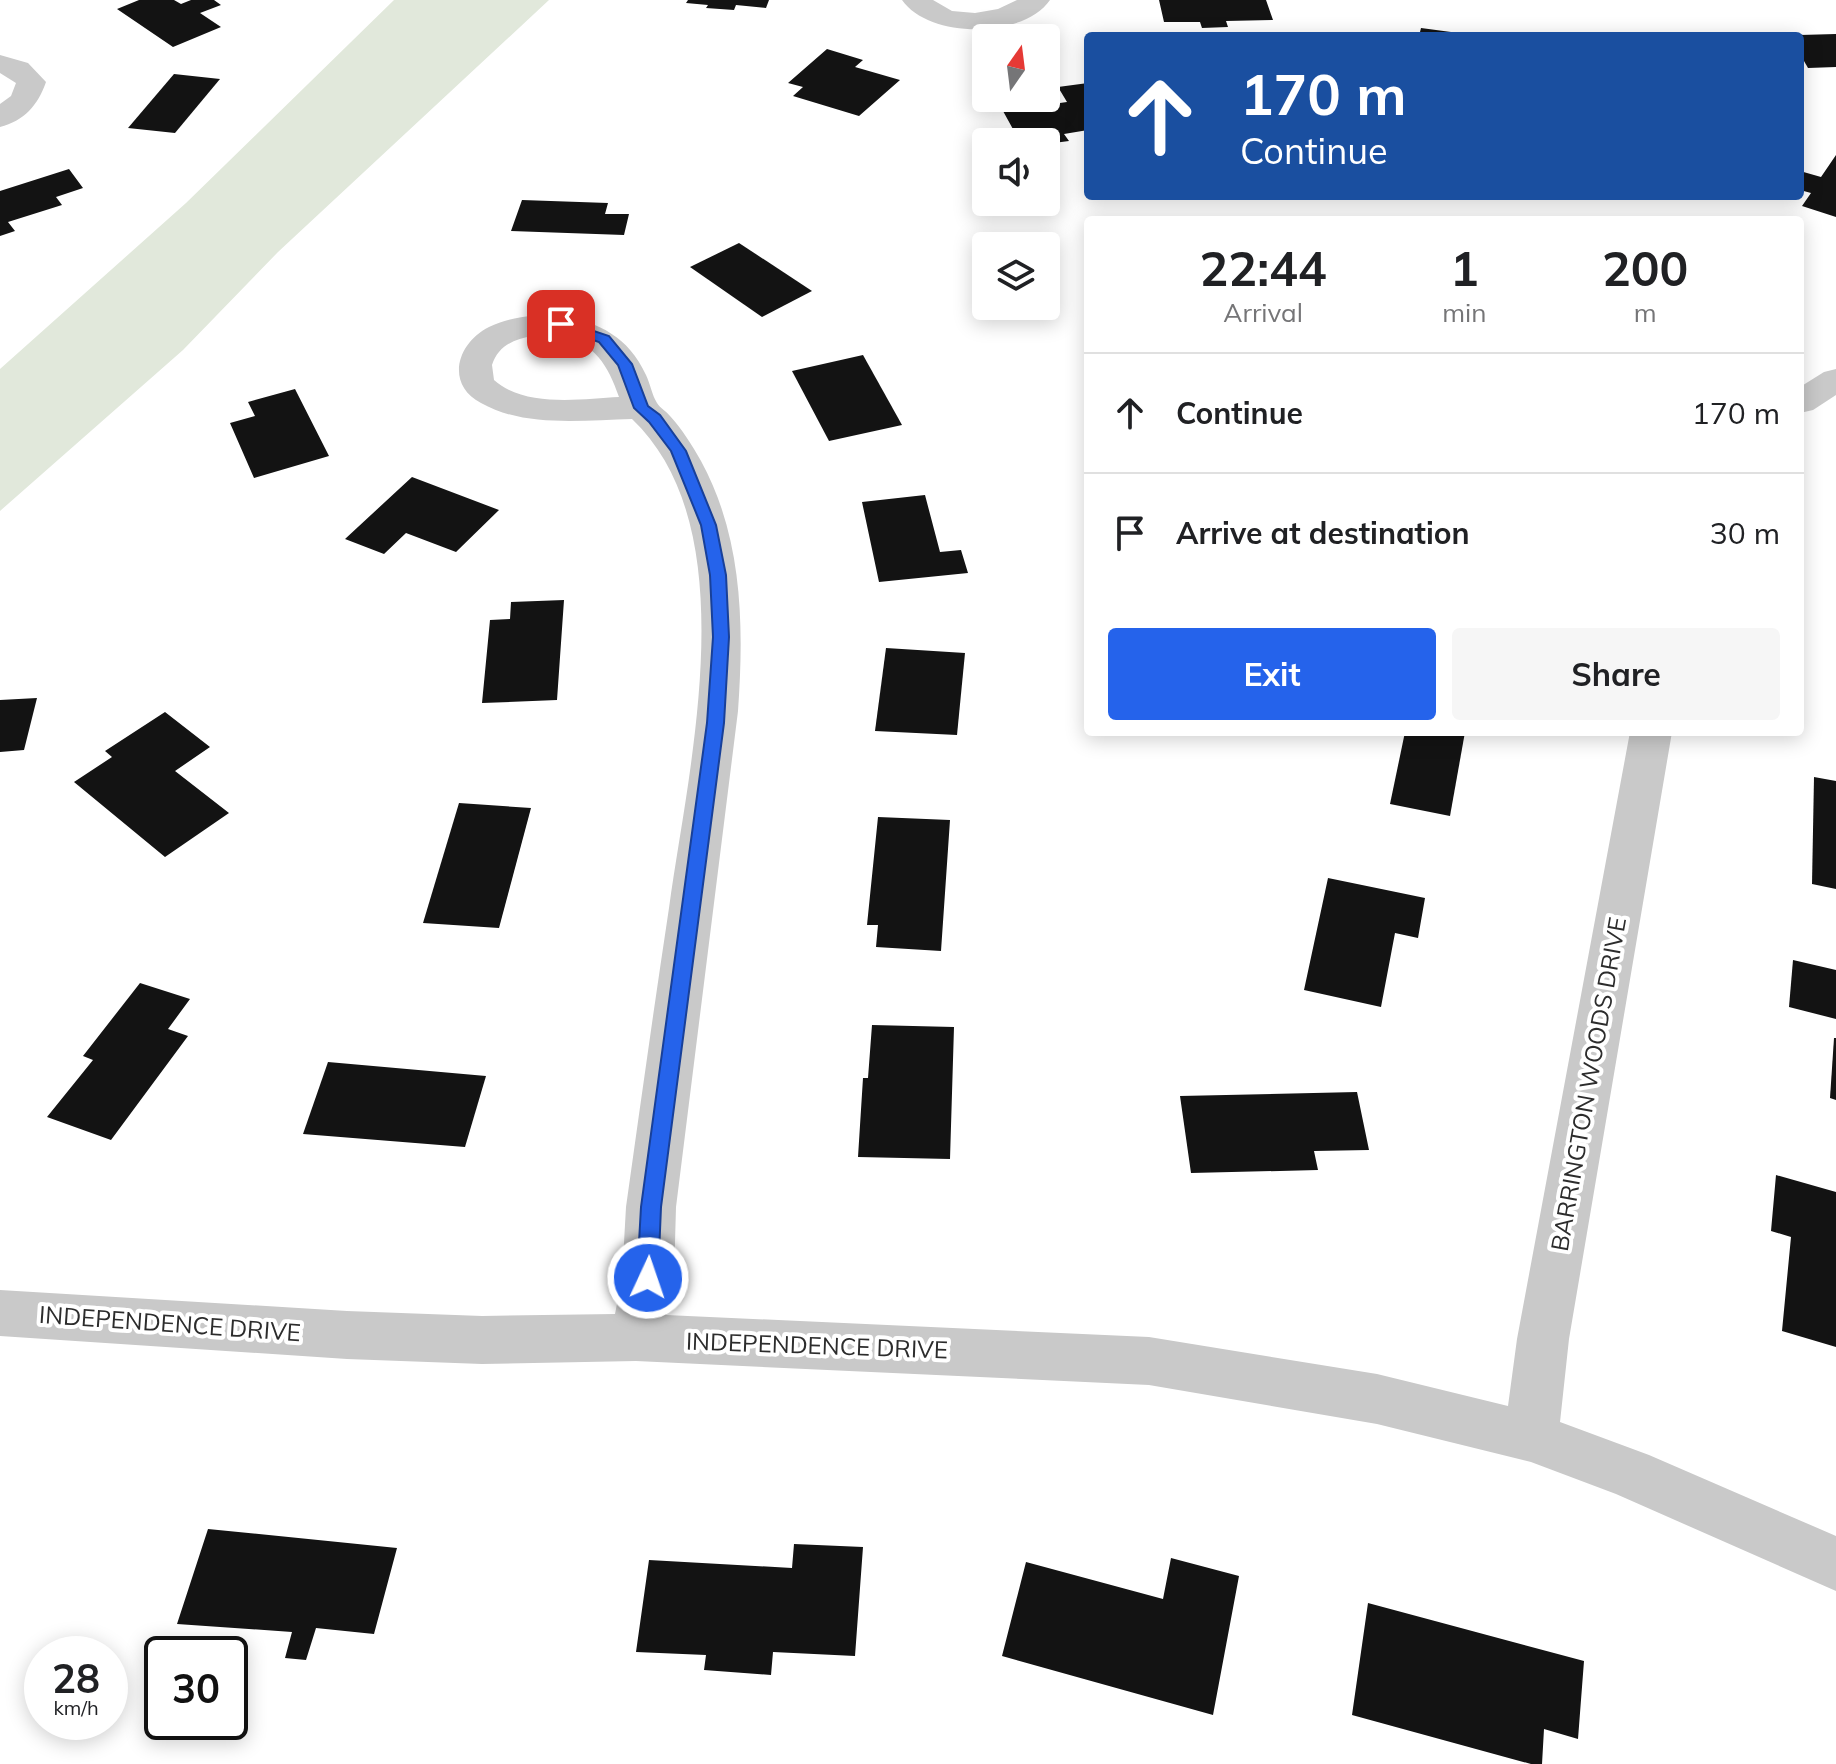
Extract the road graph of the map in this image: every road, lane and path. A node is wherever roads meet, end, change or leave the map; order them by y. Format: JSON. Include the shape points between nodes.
{"nodes":[{"id":1,"x":916,"y":0,"type":"edge"},
{"id":2,"x":1036,"y":0,"type":"edge"},
{"id":3,"x":0,"y":64,"type":"edge"},
{"id":4,"x":0,"y":118,"type":"edge"},
{"id":5,"x":1836,"y":380,"type":"edge"},
{"id":6,"x":1804,"y":400,"type":"edge"},
{"id":7,"x":641,"y":408,"type":"dead end"},
{"id":8,"x":1650,"y":736,"type":"edge"},
{"id":9,"x":0,"y":1313,"type":"edge"},
{"id":10,"x":636,"y":1337,"type":"junction"},
{"id":11,"x":1531,"y":1437,"type":"junction"},
{"id":12,"x":1836,"y":1564,"type":"edge"}],
"edges":[{"from":1,"to":2,"type":"street","via":[[945,17],[982,21],[1019,13]]},
{"from":3,"to":4,"type":"street","via":[[18,69],[31,82],[25,100]]},
{"from":5,"to":6,"type":"street"},
{"from":7,"to":10,"type":"street","via":[[655,418],[678,451],[708,525],[718,575],[721,637],[716,723],[651,1207],[648,1278]]},
{"from":8,"to":11,"type":"street","name":"BARRINGTON WOODS DRIVE","via":[[1543,1339]]},
{"from":9,"to":10,"type":"street","name":"INDEPENDENCE DRIVE","via":[[482,1340]]},
{"from":10,"to":11,"type":"street","name":"INDEPENDENCE DRIVE","via":[[1149,1361],[1377,1399]]},
{"from":11,"to":12,"type":"street","name":"INDEPENDENCE DRIVE","via":[[1630,1473]]}]}
